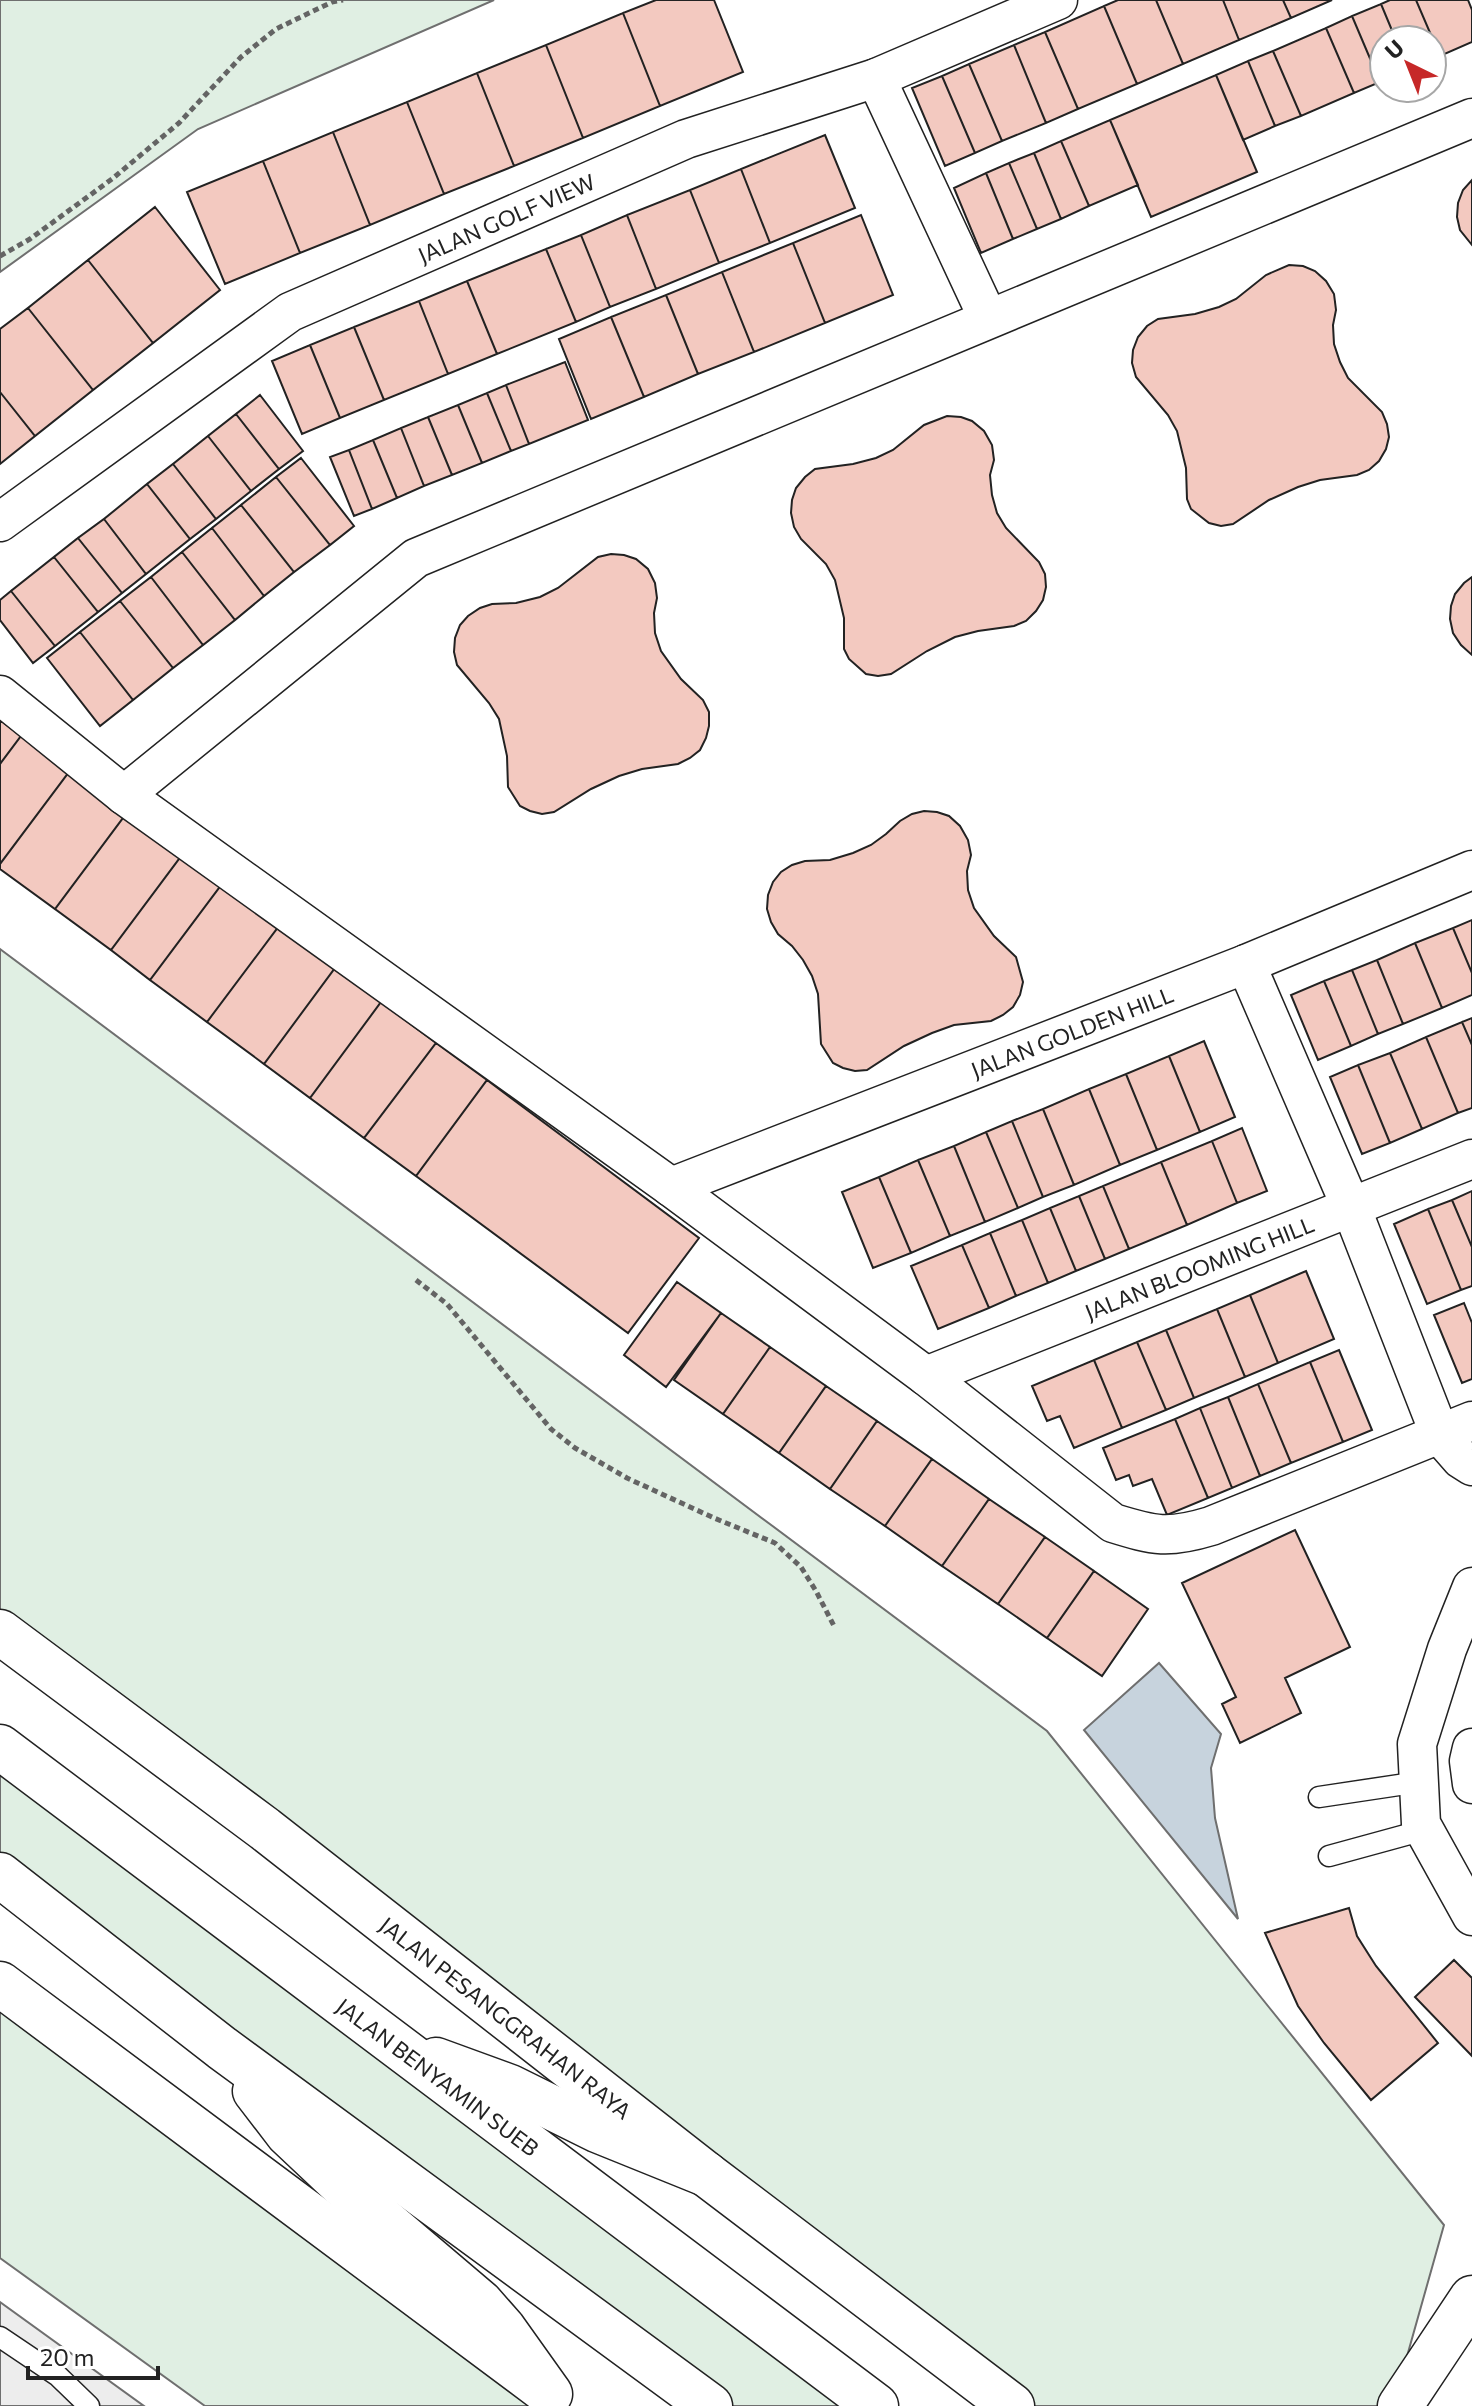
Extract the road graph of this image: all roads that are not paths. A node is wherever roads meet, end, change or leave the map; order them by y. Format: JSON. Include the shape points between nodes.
{"nodes":[{"id":1,"x":1058,"y":0,"type":"edge"},
{"id":2,"x":876,"y":78,"type":"junction"},
{"id":3,"x":1472,"y":118,"type":"edge"},
{"id":4,"x":988,"y":318,"type":"junction"},
{"id":5,"x":0,"y":522,"type":"edge"},
{"id":6,"x":0,"y":695,"type":"edge"},
{"id":7,"x":124,"y":795,"type":"junction"},
{"id":8,"x":1472,"y":870,"type":"edge"},
{"id":9,"x":1246,"y":964,"type":"junction"},
{"id":10,"x":1472,"y":1159,"type":"edge"},
{"id":11,"x":671,"y":1187,"type":"junction"},
{"id":12,"x":1351,"y":1207,"type":"junction"},
{"id":13,"x":926,"y":1376,"type":"junction"},
{"id":14,"x":1456,"y":1428,"type":"edge"},
{"id":15,"x":1472,"y":1466,"type":"edge"},
{"id":16,"x":1472,"y":1587,"type":"edge"},
{"id":17,"x":0,"y":1632,"type":"edge"},
{"id":18,"x":0,"y":1747,"type":"edge"},
{"id":19,"x":1472,"y":1748,"type":"edge"},
{"id":20,"x":1419,"y":1782,"type":"junction"},
{"id":21,"x":1472,"y":1784,"type":"edge"},
{"id":22,"x":1319,"y":1797,"type":"dead end"},
{"id":23,"x":1424,"y":1830,"type":"junction"},
{"id":24,"x":1329,"y":1856,"type":"dead end"},
{"id":25,"x":0,"y":1875,"type":"edge"},
{"id":26,"x":1472,"y":1916,"type":"edge"},
{"id":27,"x":0,"y":1984,"type":"edge"},
{"id":28,"x":396,"y":2046,"type":"junction"},
{"id":29,"x":222,"y":2048,"type":"junction"},
{"id":30,"x":706,"y":2174,"type":"junction"},
{"id":31,"x":1472,"y":2298,"type":"edge"},
{"id":32,"x":0,"y":2337,"type":"edge"},
{"id":33,"x":558,"y":2400,"type":"edge"},
{"id":34,"x":89,"y":2406,"type":"edge"},
{"id":35,"x":710,"y":2406,"type":"edge"},
{"id":36,"x":876,"y":2406,"type":"edge"},
{"id":37,"x":1012,"y":2406,"type":"edge"},
{"id":38,"x":1400,"y":2406,"type":"edge"}],
"edges":[{"from":1,"to":2,"type":"street","name":"JALAN GOLF VIEW"},
{"from":2,"to":4,"type":"street"},
{"from":2,"to":5,"type":"street","name":"JALAN GOLF VIEW","via":[[686,139],[290,312]]},
{"from":3,"to":4,"type":"street"},
{"from":4,"to":7,"type":"street","via":[[416,558]]},
{"from":6,"to":7,"type":"street"},
{"from":7,"to":11,"type":"street"},
{"from":8,"to":9,"type":"street","name":"JALAN GOLDEN HILL"},
{"from":9,"to":11,"type":"street","name":"JALAN GOLDEN HILL"},
{"from":9,"to":12,"type":"street"},
{"from":10,"to":12,"type":"street","name":"JALAN BLOOMING HILL"},
{"from":11,"to":13,"type":"street"},
{"from":12,"to":13,"type":"street","name":"JALAN BLOOMING HILL"},
{"from":12,"to":14,"type":"street"},
{"from":13,"to":14,"type":"street","via":[[1113,1523],[1146,1534],[1180,1535],[1211,1526]]},
{"from":14,"to":15,"type":"street","via":[[1461,1459]]},
{"from":16,"to":20,"type":"street","via":[[1417,1744]]},
{"from":17,"to":30,"type":"main road","name":"JALAN PESANGGRAHAN RAYA","via":[[265,1829]]},
{"from":18,"to":28,"type":"main road","name":"JALAN BENYAMIN SUEB"},
{"from":19,"to":21,"type":"street"},
{"from":20,"to":22,"type":"lane"},
{"from":20,"to":23,"type":"street"},
{"from":23,"to":24,"type":"lane"},
{"from":23,"to":26,"type":"street"},
{"from":25,"to":29,"type":"main road"},
{"from":27,"to":33,"type":"main road"},
{"from":28,"to":30,"type":"main road","via":[[510,2087],[597,2130]]},
{"from":28,"to":36,"type":"main road","name":"JALAN BENYAMIN SUEB"},
{"from":29,"to":33,"type":"main road","via":[[288,2134],[481,2303]]},
{"from":29,"to":35,"type":"main road"},
{"from":30,"to":37,"type":"main road","name":"JALAN PESANGGRAHAN RAYA"},
{"from":31,"to":38,"type":"main road"},
{"from":32,"to":34,"type":"lane","via":[[58,2376]]}]}
